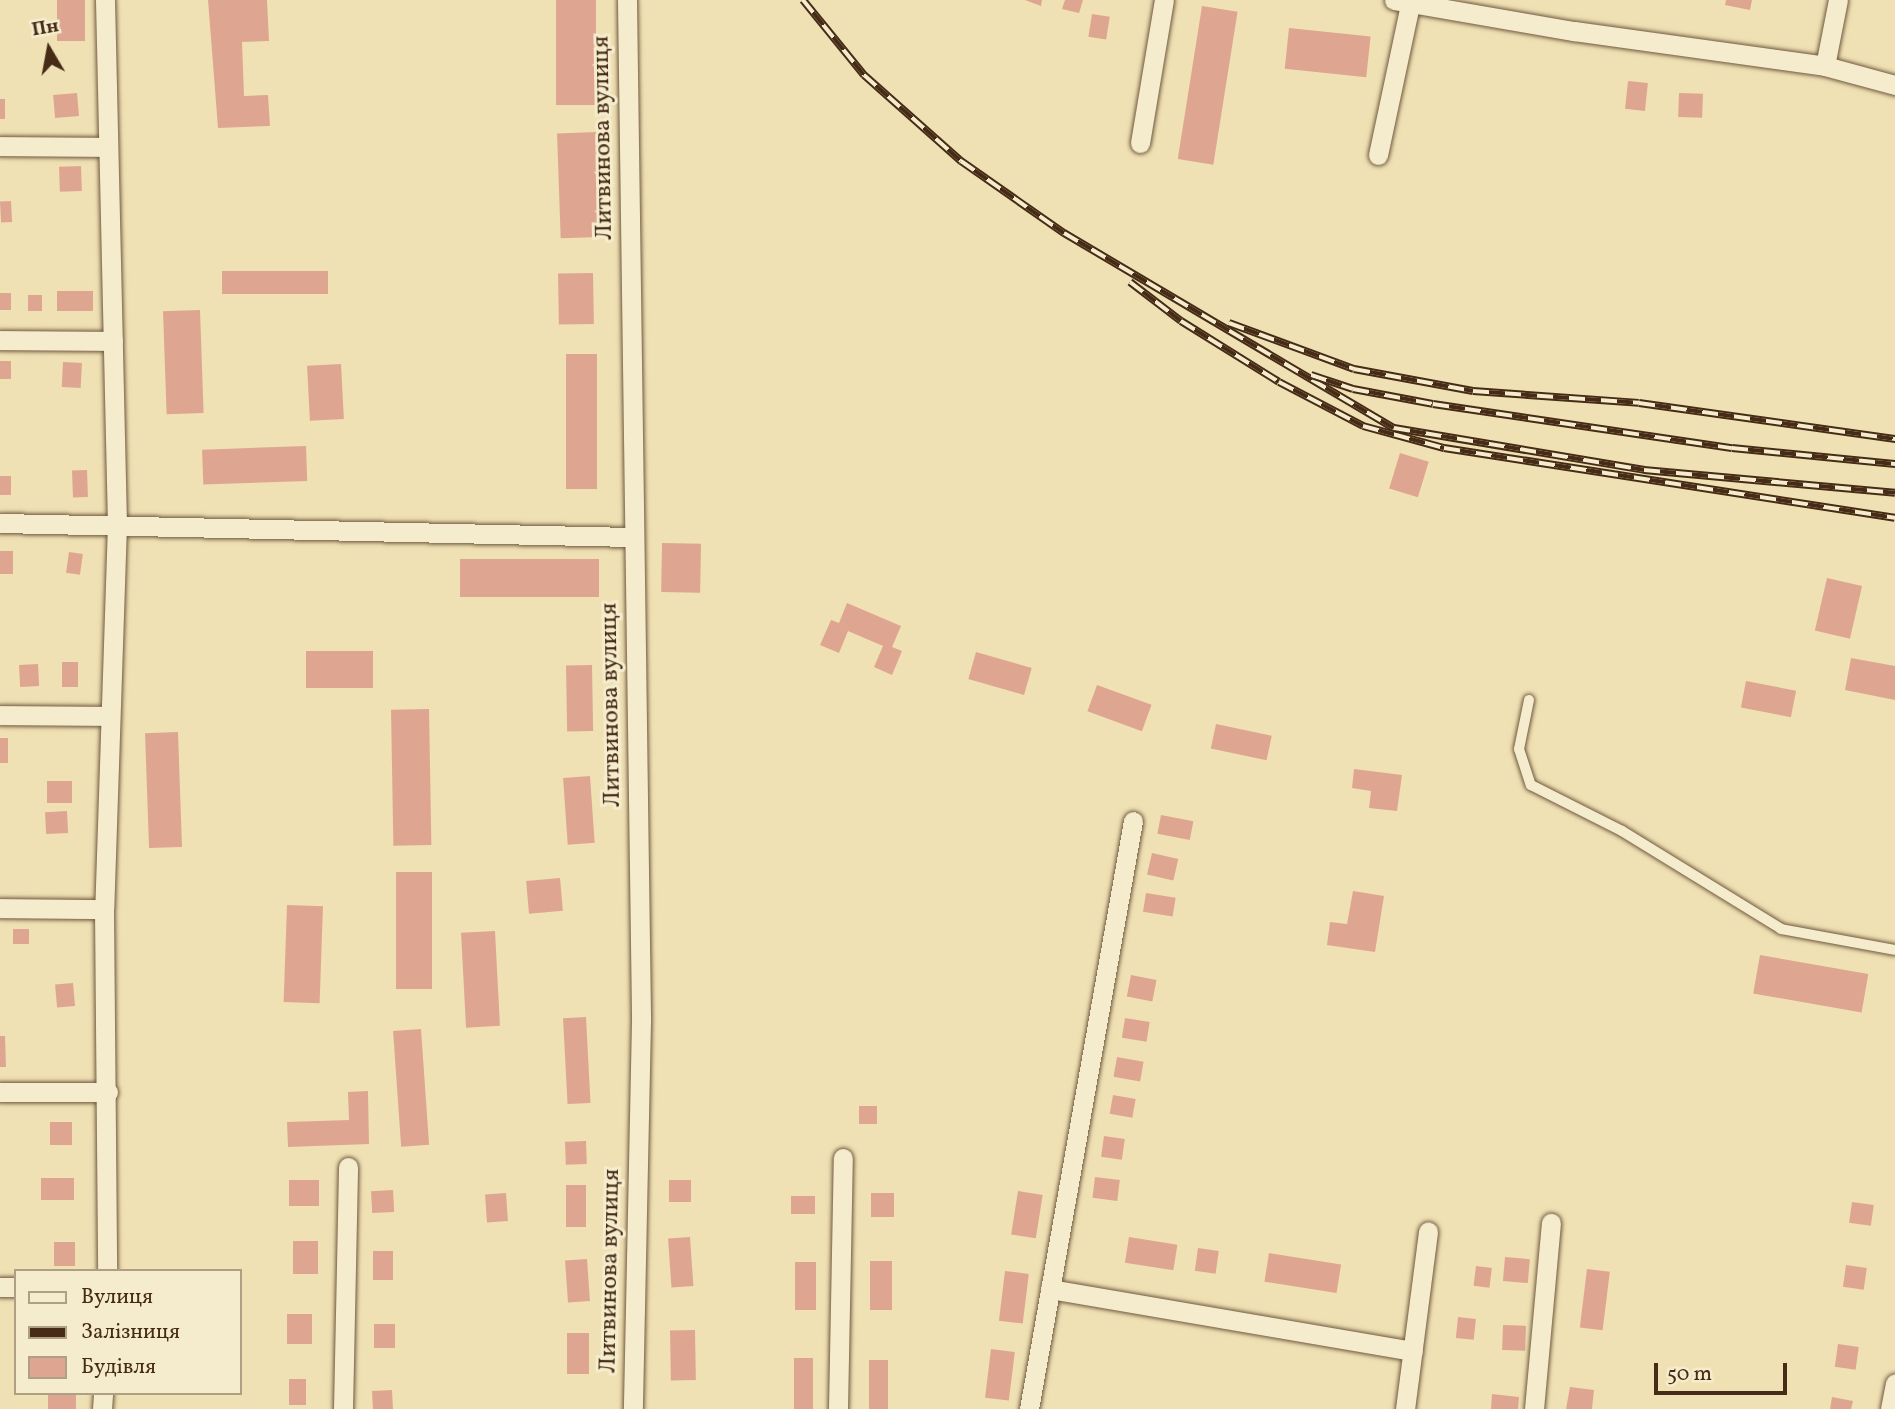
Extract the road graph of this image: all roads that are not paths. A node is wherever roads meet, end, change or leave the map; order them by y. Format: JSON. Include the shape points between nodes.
{"nodes":[{"id":1,"x":105,"y":0,"type":"edge"},
{"id":2,"x":627,"y":0,"type":"edge"},
{"id":3,"x":1164,"y":0,"type":"edge"},
{"id":4,"x":1838,"y":0,"type":"edge"},
{"id":5,"x":1405,"y":1,"type":"edge"},
{"id":6,"x":1825,"y":66,"type":"junction"},
{"id":7,"x":1895,"y":85,"type":"edge"},
{"id":8,"x":1140,"y":143,"type":"dead end"},
{"id":9,"x":0,"y":146,"type":"edge"},
{"id":10,"x":108,"y":147,"type":"junction"},
{"id":11,"x":1378,"y":155,"type":"dead end"},
{"id":12,"x":0,"y":340,"type":"edge"},
{"id":13,"x":113,"y":341,"type":"junction"},
{"id":14,"x":0,"y":523,"type":"edge"},
{"id":15,"x":117,"y":524,"type":"junction"},
{"id":16,"x":634,"y":537,"type":"junction"},
{"id":17,"x":1529,"y":700,"type":"dead end"},
{"id":18,"x":0,"y":715,"type":"edge"},
{"id":19,"x":108,"y":716,"type":"junction"},
{"id":20,"x":1133,"y":821,"type":"dead end"},
{"id":21,"x":0,"y":908,"type":"edge"},
{"id":22,"x":104,"y":909,"type":"junction"},
{"id":23,"x":1895,"y":950,"type":"edge"},
{"id":24,"x":0,"y":1092,"type":"edge"},
{"id":25,"x":108,"y":1092,"type":"junction"},
{"id":26,"x":843,"y":1157,"type":"dead end"},
{"id":27,"x":348,"y":1167,"type":"dead end"},
{"id":28,"x":1551,"y":1223,"type":"dead end"},
{"id":29,"x":1428,"y":1231,"type":"dead end"},
{"id":30,"x":107,"y":1269,"type":"edge"},
{"id":31,"x":1050,"y":1289,"type":"junction"},
{"id":32,"x":1413,"y":1351,"type":"junction"},
{"id":33,"x":1895,"y":1384,"type":"edge"},
{"id":34,"x":343,"y":1409,"type":"edge"},
{"id":35,"x":633,"y":1409,"type":"edge"},
{"id":36,"x":838,"y":1409,"type":"edge"},
{"id":37,"x":1029,"y":1409,"type":"edge"},
{"id":38,"x":1405,"y":1409,"type":"edge"},
{"id":39,"x":1534,"y":1409,"type":"edge"},
{"id":40,"x":1890,"y":1409,"type":"edge"}],
"edges":[{"from":1,"to":10,"type":"street"},
{"from":2,"to":16,"type":"street","name":"Литвинова вулиця"},
{"from":3,"to":8,"type":"street"},
{"from":4,"to":6,"type":"street"},
{"from":5,"to":6,"type":"street"},
{"from":5,"to":11,"type":"street"},
{"from":6,"to":7,"type":"street"},
{"from":9,"to":10,"type":"street"},
{"from":10,"to":13,"type":"street"},
{"from":12,"to":13,"type":"street"},
{"from":13,"to":15,"type":"street"},
{"from":14,"to":15,"type":"street"},
{"from":15,"to":16,"type":"street"},
{"from":15,"to":19,"type":"street"},
{"from":16,"to":35,"type":"street","name":"Литвинова вулиця","via":[[641,1021]]},
{"from":17,"to":23,"type":"lane","via":[[1519,749],[1531,785],[1622,831],[1781,929]]},
{"from":18,"to":19,"type":"street"},
{"from":19,"to":22,"type":"street"},
{"from":20,"to":31,"type":"street"},
{"from":21,"to":22,"type":"street"},
{"from":22,"to":25,"type":"street"},
{"from":24,"to":25,"type":"street"},
{"from":25,"to":30,"type":"street"},
{"from":26,"to":36,"type":"street"},
{"from":27,"to":34,"type":"street"},
{"from":28,"to":39,"type":"street"},
{"from":29,"to":32,"type":"street"},
{"from":31,"to":32,"type":"street"},
{"from":31,"to":37,"type":"street"},
{"from":32,"to":38,"type":"street"},
{"from":33,"to":40,"type":"street"}]}
